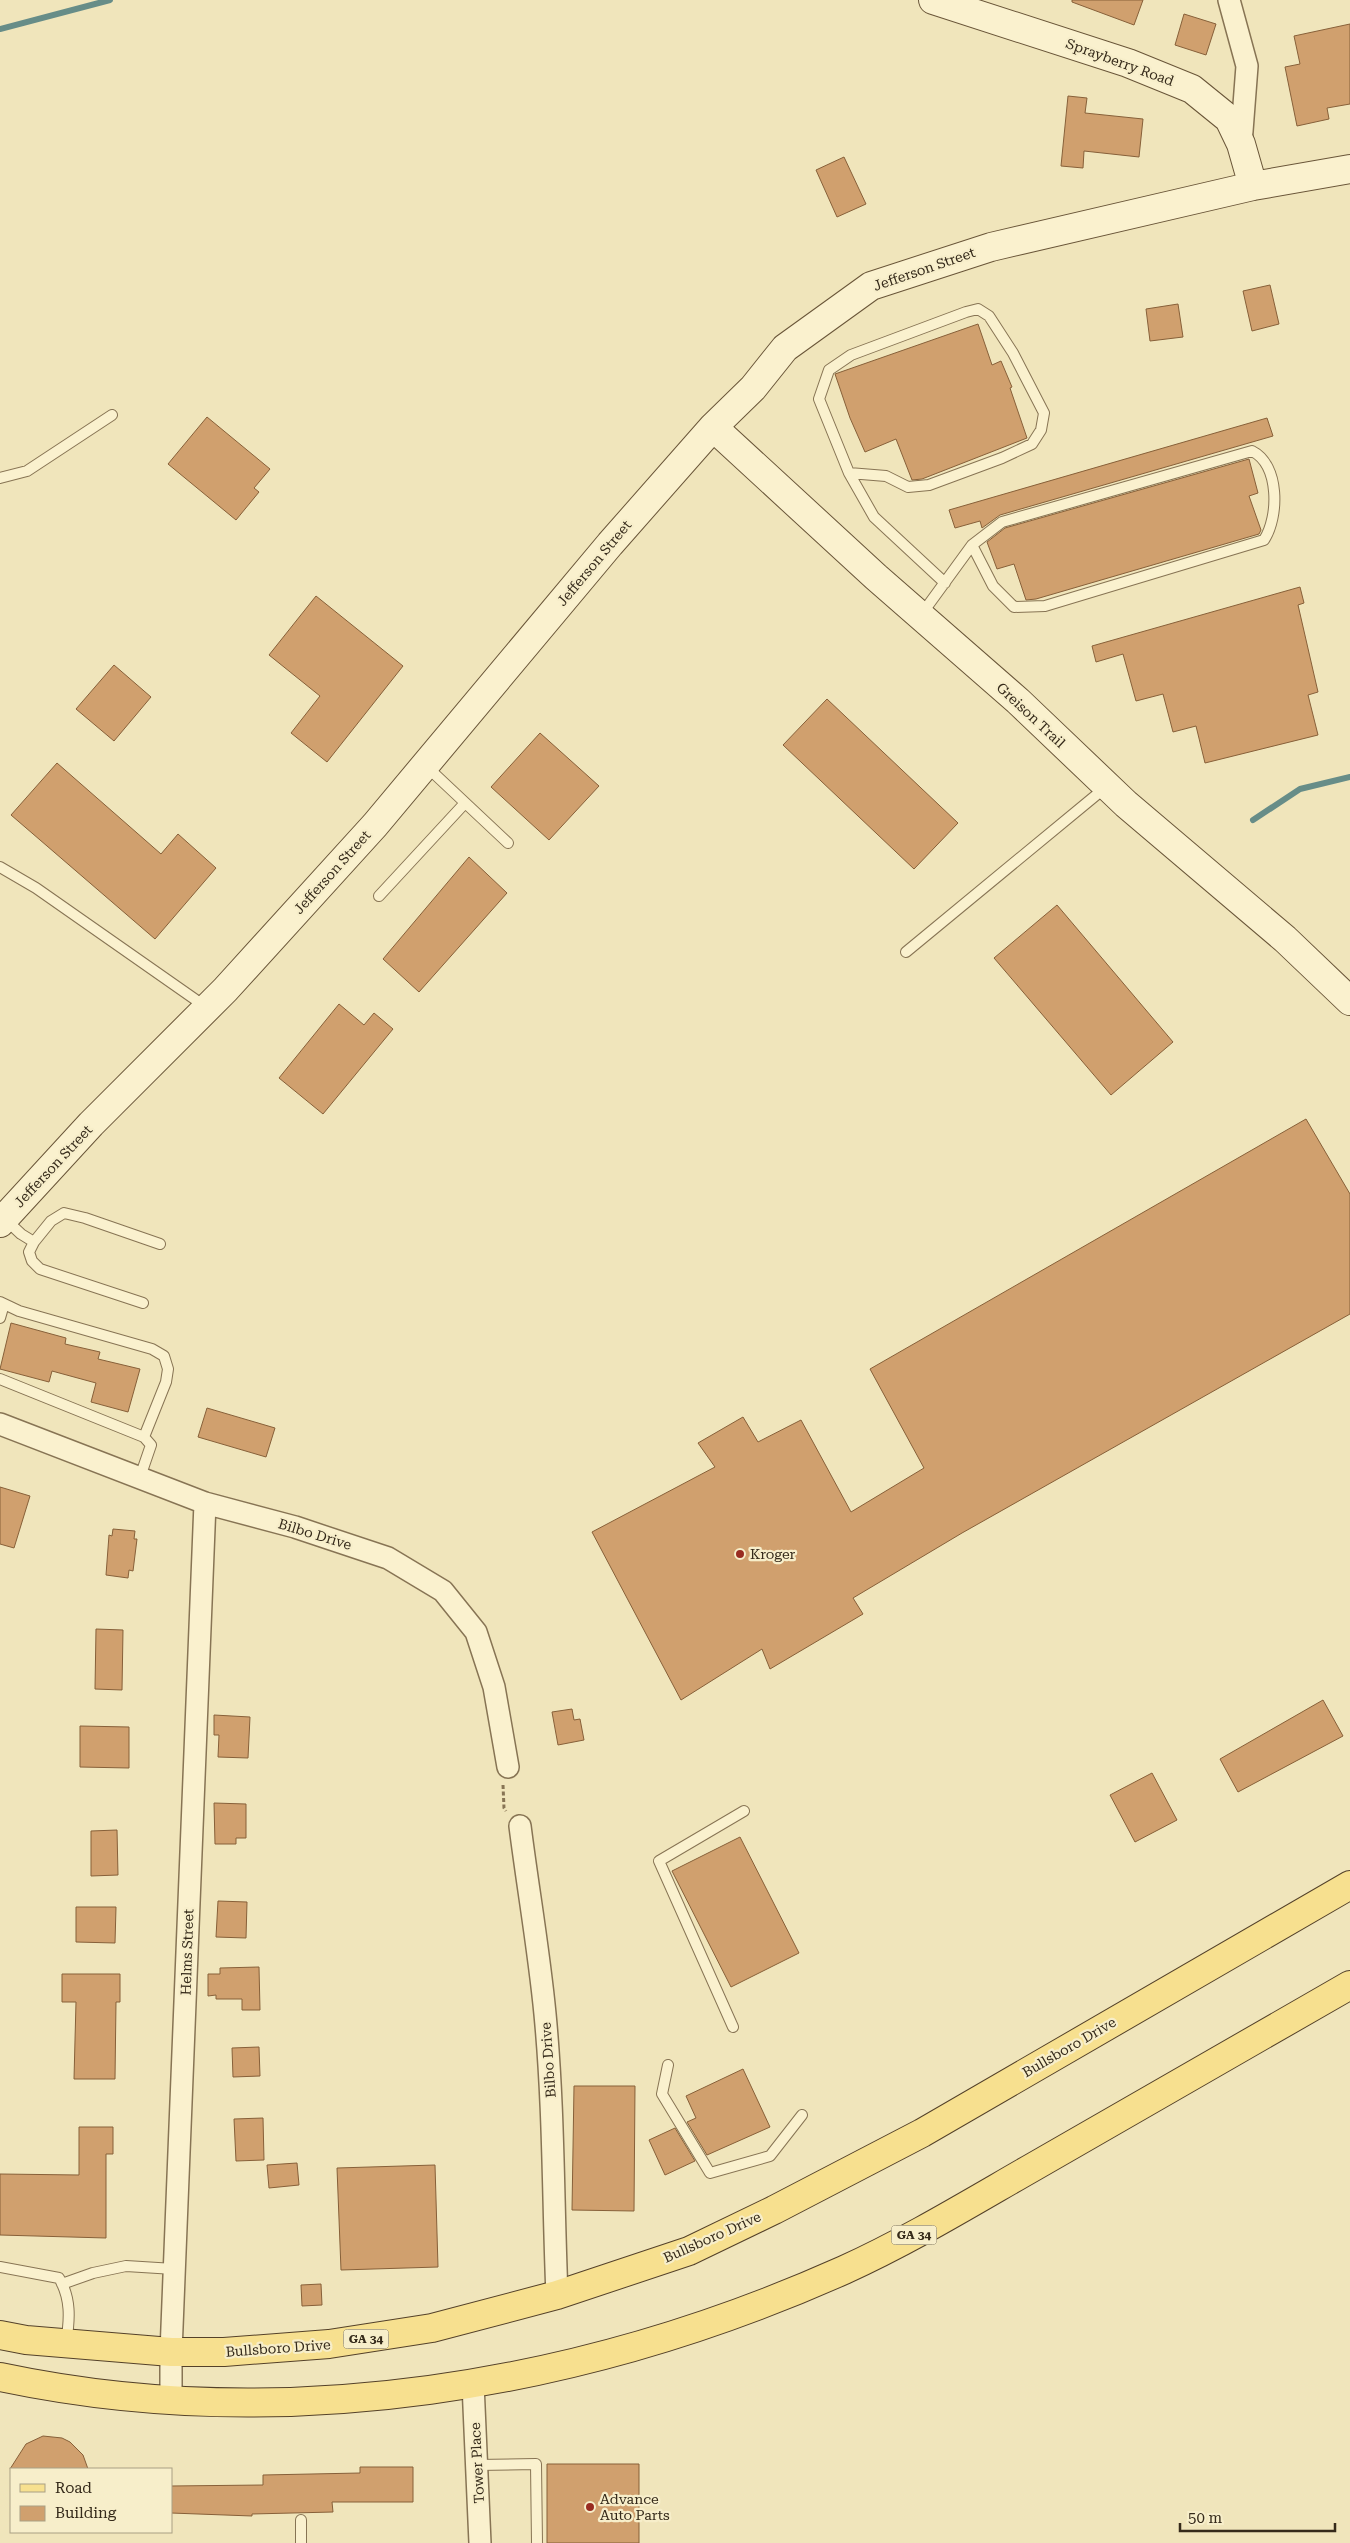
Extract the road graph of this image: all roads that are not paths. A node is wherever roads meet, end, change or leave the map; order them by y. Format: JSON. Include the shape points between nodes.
{"nodes":[{"id":1,"x":933,"y":0,"type":"edge"},
{"id":2,"x":1232,"y":8,"type":"edge"},
{"id":3,"x":1241,"y":144,"type":"junction"},
{"id":4,"x":1350,"y":169,"type":"edge"},
{"id":5,"x":1253,"y":186,"type":"junction"},
{"id":6,"x":112,"y":415,"type":"dead end"},
{"id":7,"x":713,"y":427,"type":"junction"},
{"id":8,"x":848,"y":473,"type":"junction"},
{"id":9,"x":0,"y":478,"type":"edge"},
{"id":10,"x":972,"y":545,"type":"junction"},
{"id":11,"x":945,"y":583,"type":"junction"},
{"id":12,"x":920,"y":616,"type":"junction"},
{"id":13,"x":425,"y":765,"type":"junction"},
{"id":14,"x":1107,"y":786,"type":"junction"},
{"id":15,"x":465,"y":803,"type":"junction"},
{"id":16,"x":508,"y":843,"type":"dead end"},
{"id":17,"x":0,"y":866,"type":"edge"},
{"id":18,"x":379,"y":896,"type":"dead end"},
{"id":19,"x":906,"y":952,"type":"dead end"},
{"id":20,"x":1350,"y":1001,"type":"edge"},
{"id":21,"x":207,"y":1008,"type":"junction"},
{"id":22,"x":2,"y":1220,"type":"edge"},
{"id":23,"x":34,"y":1242,"type":"junction"},
{"id":24,"x":160,"y":1244,"type":"dead end"},
{"id":25,"x":2,"y":1303,"type":"edge"},
{"id":26,"x":143,"y":1303,"type":"dead end"},
{"id":27,"x":0,"y":1318,"type":"edge"},
{"id":28,"x":0,"y":1379,"type":"edge"},
{"id":29,"x":0,"y":1424,"type":"edge"},
{"id":30,"x":144,"y":1437,"type":"junction"},
{"id":31,"x":140,"y":1477,"type":"junction"},
{"id":32,"x":205,"y":1504,"type":"junction"},
{"id":33,"x":508,"y":1767,"type":"road end"},
{"id":34,"x":744,"y":1811,"type":"dead end"},
{"id":35,"x":520,"y":1826,"type":"road end"},
{"id":36,"x":1350,"y":1885,"type":"edge"},
{"id":37,"x":1350,"y":1985,"type":"edge"},
{"id":38,"x":733,"y":2027,"type":"dead end"},
{"id":39,"x":668,"y":2065,"type":"dead end"},
{"id":40,"x":802,"y":2115,"type":"dead end"},
{"id":41,"x":0,"y":2267,"type":"edge"},
{"id":42,"x":174,"y":2268,"type":"junction"},
{"id":43,"x":62,"y":2284,"type":"junction"},
{"id":44,"x":557,"y":2295,"type":"junction"},
{"id":45,"x":0,"y":2335,"type":"edge"},
{"id":46,"x":66,"y":2343,"type":"junction"},
{"id":47,"x":171,"y":2352,"type":"junction"},
{"id":48,"x":0,"y":2377,"type":"edge"},
{"id":49,"x":473,"y":2384,"type":"junction"},
{"id":50,"x":171,"y":2400,"type":"junction"},
{"id":51,"x":477,"y":2465,"type":"junction"},
{"id":52,"x":301,"y":2520,"type":"dead end"},
{"id":53,"x":301,"y":2543,"type":"edge"},
{"id":54,"x":480,"y":2543,"type":"edge"},
{"id":55,"x":537,"y":2543,"type":"edge"}],
"edges":[{"from":1,"to":3,"type":"street","name":"Sprayberry Road","via":[[1128,63],[1192,90],[1224,113]]},
{"from":2,"to":3,"type":"street","via":[[1247,66]]},
{"from":3,"to":5,"type":"street","name":"Sprayberry Road"},
{"from":4,"to":5,"type":"street","name":"Jefferson Street"},
{"from":5,"to":7,"type":"street","name":"Jefferson Street","via":[[991,247],[871,286],[784,348],[753,388]]},
{"from":6,"to":9,"type":"lane","via":[[27,471]]},
{"from":7,"to":12,"type":"street","name":"Greison Trail"},
{"from":7,"to":13,"type":"street","name":"Jefferson Street","via":[[610,544]]},
{"from":8,"to":8,"type":"lane","via":[[819,398],[829,370],[851,355],[966,312],[978,309],[989,316],[1013,352],[1044,413],[1041,430],[1032,444],[929,485],[908,487],[886,476]]},
{"from":8,"to":11,"type":"lane","via":[[874,517]]},
{"from":10,"to":10,"type":"lane","via":[[1002,522],[1252,451],[1268,466],[1275,512],[1272,528],[1264,540],[1045,606],[1014,607],[993,586]]},
{"from":10,"to":11,"type":"lane"},
{"from":11,"to":12,"type":"lane"},
{"from":12,"to":14,"type":"street","name":"Greison Trail","via":[[1018,701]]},
{"from":13,"to":15,"type":"lane"},
{"from":13,"to":21,"type":"street","name":"Jefferson Street","via":[[375,825]]},
{"from":14,"to":19,"type":"lane"},
{"from":14,"to":20,"type":"street","name":"Greison Trail","via":[[1285,939]]},
{"from":15,"to":16,"type":"lane"},
{"from":15,"to":18,"type":"lane"},
{"from":17,"to":21,"type":"lane"},
{"from":21,"to":22,"type":"street","name":"Jefferson Street","via":[[91,1124]]},
{"from":22,"to":23,"type":"lane"},
{"from":23,"to":24,"type":"lane","via":[[52,1220],[64,1213]]},
{"from":23,"to":26,"type":"lane","via":[[29,1252],[40,1269]]},
{"from":25,"to":27,"type":"lane"},
{"from":25,"to":30,"type":"lane","via":[[152,1349],[164,1356],[168,1369],[166,1382]]},
{"from":28,"to":30,"type":"lane"},
{"from":29,"to":31,"type":"street","name":"Bilbo Drive"},
{"from":30,"to":31,"type":"lane","via":[[151,1445]]},
{"from":31,"to":32,"type":"street","name":"Bilbo Drive"},
{"from":32,"to":33,"type":"street","name":"Bilbo Drive","via":[[295,1526],[388,1558],[444,1591],[476,1632],[494,1687]]},
{"from":32,"to":42,"type":"street","name":"Helms Street"},
{"from":34,"to":38,"type":"lane","via":[[659,1861]]},
{"from":35,"to":44,"type":"street","name":"Bilbo Drive","via":[[545,2013],[553,2130]]},
{"from":36,"to":44,"type":"main road","name":"Bullsboro Drive","number":"GA 34","via":[[858,2167],[689,2251]]},
{"from":37,"to":49,"type":"main road","number":"GA 34","via":[[916,2234],[847,2268],[668,2338],[538,2372]]},
{"from":39,"to":40,"type":"lane","via":[[662,2094],[710,2173],[770,2156]]},
{"from":41,"to":43,"type":"lane","via":[[59,2278]]},
{"from":42,"to":43,"type":"lane","via":[[126,2266]]},
{"from":42,"to":47,"type":"street","name":"Helms Street"},
{"from":43,"to":46,"type":"lane","via":[[67,2292],[70,2321]]},
{"from":44,"to":47,"type":"main road","name":"Bullsboro Drive","number":"GA 34","via":[[474,2319],[381,2338],[276,2349]]},
{"from":45,"to":46,"type":"main road","name":"Bullsboro Drive","number":"GA 34"},
{"from":46,"to":47,"type":"main road","name":"Bullsboro Drive","number":"GA 34"},
{"from":47,"to":50,"type":"street","name":"Helms Street"},
{"from":48,"to":50,"type":"main road","number":"GA 34","via":[[36,2385]]},
{"from":49,"to":50,"type":"main road","number":"GA 34","via":[[307,2402]]},
{"from":49,"to":51,"type":"street","name":"Tower Place"},
{"from":51,"to":54,"type":"street","name":"Tower Place"},
{"from":51,"to":55,"type":"lane","via":[[536,2464]]},
{"from":52,"to":53,"type":"lane"}]}
